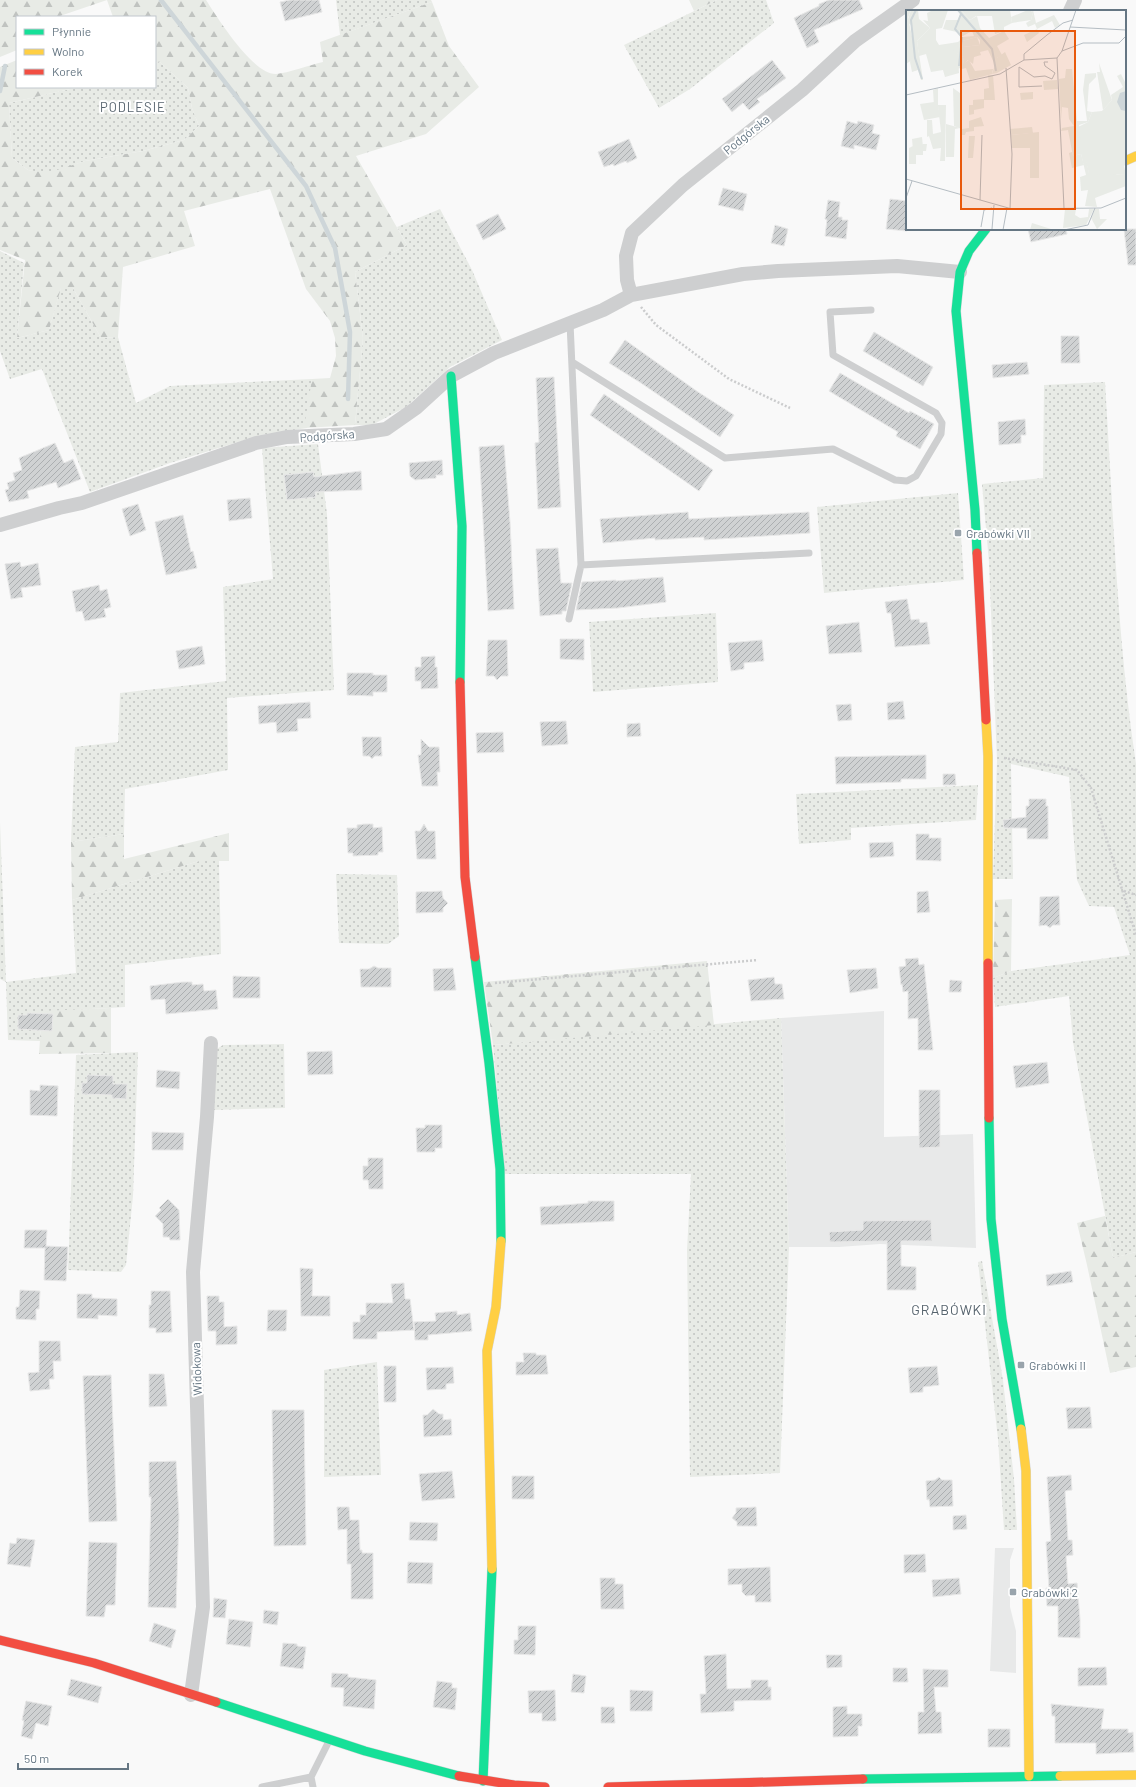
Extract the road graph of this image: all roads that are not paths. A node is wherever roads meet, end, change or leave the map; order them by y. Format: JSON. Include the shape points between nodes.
{"nodes":[{"id":1,"x":913,"y":0,"type":"edge"},
{"id":2,"x":1075,"y":0,"type":"edge"},
{"id":3,"x":1070,"y":10,"type":"edge"},
{"id":4,"x":1136,"y":156,"type":"edge"},
{"id":5,"x":1126,"y":161,"type":"edge"},
{"id":6,"x":985,"y":230,"type":"edge"},
{"id":7,"x":960,"y":272,"type":"junction"},
{"id":8,"x":631,"y":295,"type":"junction"},
{"id":9,"x":871,"y":310,"type":"dead end"},
{"id":10,"x":570,"y":323,"type":"junction"},
{"id":11,"x":572,"y":362,"type":"junction"},
{"id":12,"x":451,"y":376,"type":"junction"},
{"id":13,"x":0,"y":525,"type":"edge"},
{"id":14,"x":809,"y":553,"type":"dead end"},
{"id":15,"x":581,"y":565,"type":"junction"},
{"id":16,"x":569,"y":619,"type":"dead end"},
{"id":17,"x":211,"y":1043,"type":"dead end"},
{"id":18,"x":0,"y":1640,"type":"edge"},
{"id":19,"x":191,"y":1695,"type":"junction"},
{"id":20,"x":329,"y":1740,"type":"junction"},
{"id":21,"x":1136,"y":1775,"type":"edge"},
{"id":22,"x":1029,"y":1776,"type":"junction"},
{"id":23,"x":310,"y":1777,"type":"junction"},
{"id":24,"x":484,"y":1781,"type":"junction"},
{"id":25,"x":262,"y":1787,"type":"edge"},
{"id":26,"x":313,"y":1787,"type":"edge"},
{"id":27,"x":544,"y":1787,"type":"edge"},
{"id":28,"x":608,"y":1787,"type":"edge"}],
"edges":[{"from":1,"to":8,"type":"street","name":"Podgórska","via":[[855,41],[802,90],[683,185],[632,233],[626,256],[627,280]]},
{"from":2,"to":3,"type":"street"},
{"from":4,"to":5,"type":"street"},
{"from":6,"to":7,"type":"street","via":[[969,251]]},
{"from":7,"to":8,"type":"street","name":"Podgórska","via":[[897,266],[784,270],[744,274]]},
{"from":7,"to":22,"type":"street","via":[[956,311],[975,510],[988,756],[991,1219],[1002,1319],[1026,1471]]},
{"from":8,"to":10,"type":"street","name":"Podgórska"},
{"from":9,"to":11,"type":"lane","via":[[830,312],[833,355],[936,414],[942,422],[941,434],[916,476],[907,481],[895,480],[833,449],[724,458]]},
{"from":10,"to":11,"type":"lane"},
{"from":10,"to":12,"type":"street","name":"Podgórska","via":[[494,353]]},
{"from":11,"to":15,"type":"lane"},
{"from":12,"to":13,"type":"street","name":"Podgórska","via":[[416,408],[386,429],[354,434],[287,437],[256,443],[82,503]]},
{"from":12,"to":24,"type":"street","via":[[462,526],[460,703],[465,877],[500,1161],[502,1230],[496,1307],[487,1351],[493,1554]]},
{"from":14,"to":15,"type":"lane"},
{"from":15,"to":16,"type":"lane"},
{"from":17,"to":19,"type":"street","name":"Widokowa","via":[[193,1272],[203,1607]]},
{"from":18,"to":19,"type":"street","via":[[95,1663]]},
{"from":19,"to":20,"type":"street"},
{"from":20,"to":23,"type":"lane"},
{"from":20,"to":24,"type":"street","via":[[456,1779]]},
{"from":21,"to":22,"type":"street"},
{"from":22,"to":28,"type":"street"},
{"from":23,"to":25,"type":"lane"},
{"from":23,"to":26,"type":"lane"},
{"from":24,"to":27,"type":"street"}]}
